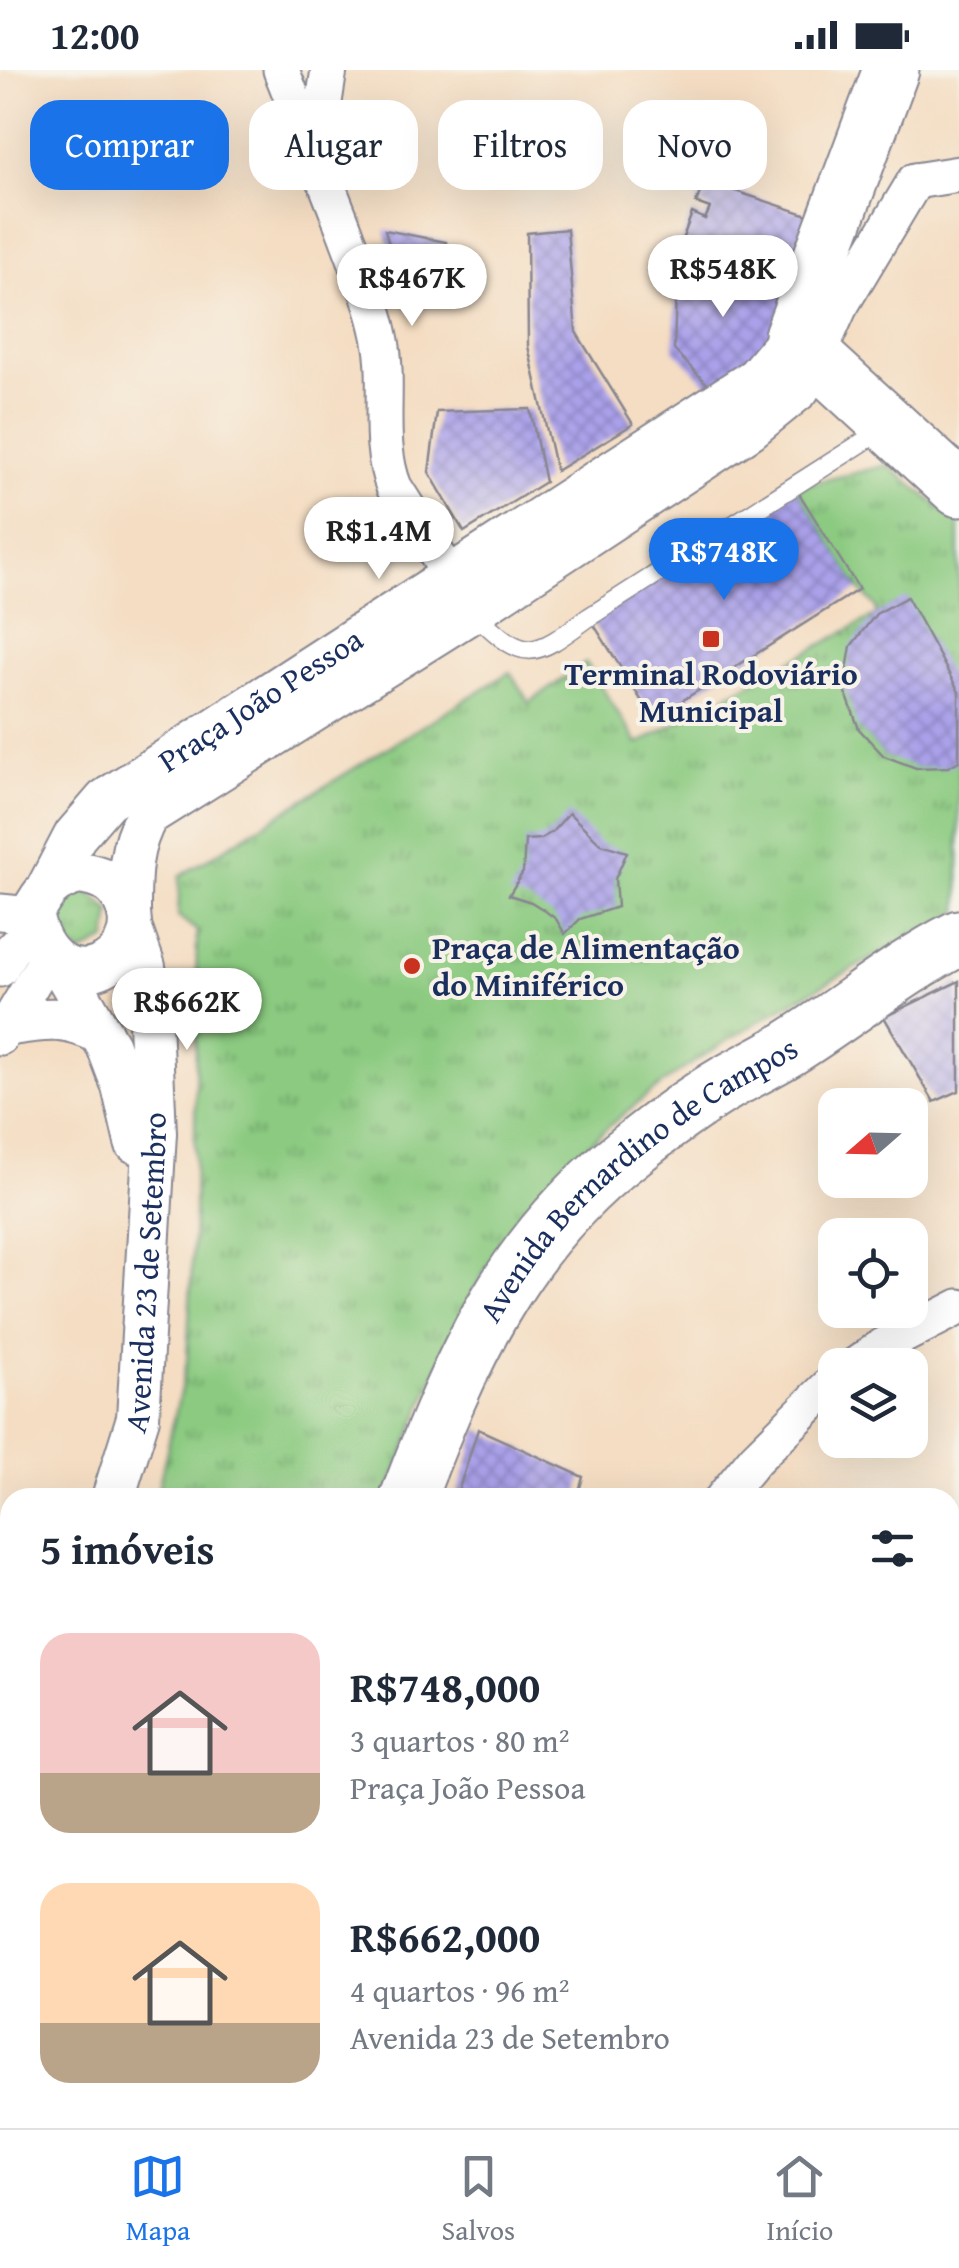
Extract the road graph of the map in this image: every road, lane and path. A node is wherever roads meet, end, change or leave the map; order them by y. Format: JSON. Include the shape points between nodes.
{"nodes":[{"id":1,"x":281,"y":70,"type":"edge"},
{"id":2,"x":329,"y":70,"type":"edge"},
{"id":3,"x":891,"y":70,"type":"edge"},
{"id":4,"x":293,"y":100,"type":"edge"},
{"id":5,"x":324,"y":100,"type":"edge"},
{"id":6,"x":858,"y":156,"type":"junction"},
{"id":7,"x":959,"y":174,"type":"edge"},
{"id":8,"x":916,"y":181,"type":"junction"},
{"id":9,"x":329,"y":190,"type":"edge"},
{"id":10,"x":805,"y":346,"type":"junction"},
{"id":11,"x":890,"y":425,"type":"junction"},
{"id":12,"x":959,"y":489,"type":"edge"},
{"id":13,"x":462,"y":594,"type":"junction"},
{"id":14,"x":129,"y":918,"type":"junction"},
{"id":15,"x":37,"y":927,"type":"edge"},
{"id":16,"x":959,"y":938,"type":"edge"},
{"id":17,"x":0,"y":969,"type":"edge"},
{"id":18,"x":5,"y":1030,"type":"edge"},
{"id":19,"x":102,"y":1032,"type":"junction"},
{"id":20,"x":150,"y":1191,"type":"junction"},
{"id":21,"x":959,"y":1307,"type":"edge"},
{"id":22,"x":880,"y":1348,"type":"edge"},
{"id":23,"x":818,"y":1397,"type":"edge"},
{"id":24,"x":117,"y":1488,"type":"edge"},
{"id":25,"x":412,"y":1488,"type":"edge"},
{"id":26,"x":731,"y":1488,"type":"edge"}],
"edges":[{"from":1,"to":4,"type":"street"},
{"from":2,"to":5,"type":"street"},
{"from":3,"to":6,"type":"main road"},
{"from":6,"to":8,"type":"street"},
{"from":6,"to":10,"type":"main road"},
{"from":7,"to":8,"type":"street"},
{"from":8,"to":10,"type":"street","via":[[839,308]]},
{"from":9,"to":13,"type":"street","via":[[380,336],[387,470]]},
{"from":10,"to":11,"type":"main road"},
{"from":10,"to":13,"type":"street","name":"Praça João Pessoa","via":[[798,389],[750,428]]},
{"from":11,"to":12,"type":"main road"},
{"from":11,"to":13,"type":"lane","via":[[550,645],[518,650]]},
{"from":13,"to":14,"type":"street","name":"Praça João Pessoa","via":[[147,815],[129,863]]},
{"from":13,"to":15,"type":"street","name":"Praça João Pessoa","via":[[106,800],[75,836]]},
{"from":14,"to":15,"type":"street","via":[[126,942],[92,970]]},
{"from":14,"to":15,"type":"street","via":[[111,883],[96,875],[63,877]]},
{"from":14,"to":20,"type":"street","name":"Avenida 23 de Setembro","via":[[149,998]]},
{"from":15,"to":17,"type":"street","via":[[10,950]]},
{"from":15,"to":18,"type":"street"},
{"from":15,"to":19,"type":"street"},
{"from":16,"to":25,"type":"main road","name":"Avenida Bernardino de Campos","via":[[724,1084],[627,1152],[570,1204],[488,1312]]},
{"from":18,"to":19,"type":"street","via":[[58,1018]]},
{"from":19,"to":20,"type":"street"},
{"from":20,"to":24,"type":"street","name":"Avenida 23 de Setembro","via":[[138,1418]]},
{"from":21,"to":22,"type":"street"},
{"from":23,"to":26,"type":"street"}]}
